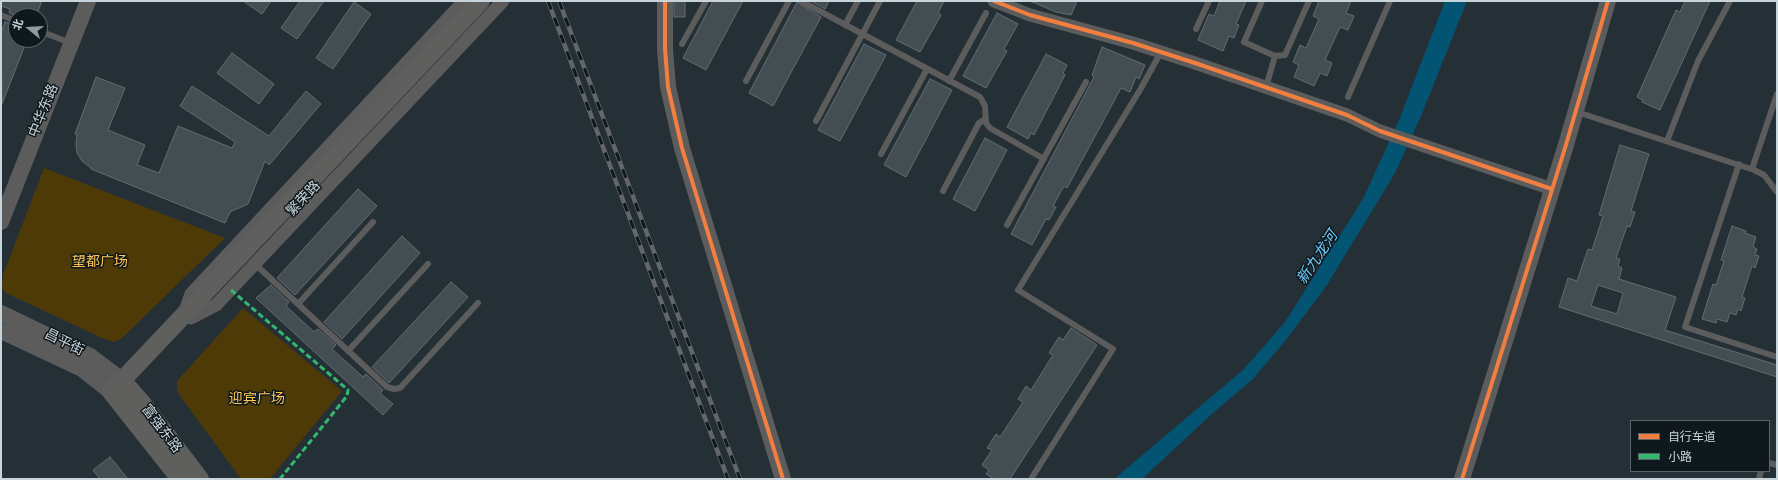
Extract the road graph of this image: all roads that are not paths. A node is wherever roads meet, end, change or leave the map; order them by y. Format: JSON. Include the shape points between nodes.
{"nodes":[{"id":1,"x":88,"y":1,"type":"edge"},
{"id":2,"x":464,"y":1,"type":"edge"},
{"id":3,"x":481,"y":1,"type":"edge"},
{"id":4,"x":491,"y":1,"type":"edge"},
{"id":5,"x":503,"y":1,"type":"edge"},
{"id":6,"x":665,"y":1,"type":"edge"},
{"id":7,"x":706,"y":1,"type":"edge"},
{"id":8,"x":789,"y":1,"type":"edge"},
{"id":9,"x":801,"y":1,"type":"edge"},
{"id":10,"x":858,"y":1,"type":"edge"},
{"id":11,"x":880,"y":1,"type":"edge"},
{"id":12,"x":994,"y":1,"type":"edge"},
{"id":13,"x":1209,"y":1,"type":"edge"},
{"id":14,"x":1262,"y":1,"type":"edge"},
{"id":15,"x":1309,"y":1,"type":"edge"},
{"id":16,"x":1390,"y":1,"type":"edge"},
{"id":17,"x":1608,"y":1,"type":"edge"},
{"id":18,"x":1730,"y":1,"type":"edge"},
{"id":19,"x":986,"y":13,"type":"dead end"},
{"id":20,"x":845,"y":25,"type":"junction"},
{"id":21,"x":1196,"y":29,"type":"dead end"},
{"id":22,"x":48,"y":34,"type":"edge"},
{"id":23,"x":862,"y":34,"type":"junction"},
{"id":24,"x":71,"y":43,"type":"junction"},
{"id":25,"x":682,"y":44,"type":"dead end"},
{"id":26,"x":1161,"y":52,"type":"junction"},
{"id":27,"x":1275,"y":56,"type":"junction"},
{"id":28,"x":927,"y":69,"type":"junction"},
{"id":29,"x":746,"y":81,"type":"dead end"},
{"id":30,"x":949,"y":81,"type":"junction"},
{"id":31,"x":1086,"y":82,"type":"dead end"},
{"id":32,"x":1266,"y":88,"type":"junction"},
{"id":33,"x":1777,"y":94,"type":"edge"},
{"id":34,"x":1348,"y":97,"type":"dead end"},
{"id":35,"x":1576,"y":111,"type":"junction"},
{"id":36,"x":985,"y":119,"type":"junction"},
{"id":37,"x":816,"y":121,"type":"dead end"},
{"id":38,"x":1667,"y":141,"type":"junction"},
{"id":39,"x":881,"y":154,"type":"dead end"},
{"id":40,"x":1044,"y":159,"type":"junction"},
{"id":41,"x":1738,"y":164,"type":"junction"},
{"id":42,"x":1752,"y":169,"type":"junction"},
{"id":43,"x":1552,"y":189,"type":"junction"},
{"id":44,"x":944,"y":190,"type":"dead end"},
{"id":45,"x":1777,"y":192,"type":"edge"},
{"id":46,"x":1,"y":222,"type":"edge"},
{"id":47,"x":373,"y":222,"type":"dead end"},
{"id":48,"x":1007,"y":225,"type":"dead end"},
{"id":49,"x":255,"y":264,"type":"junction"},
{"id":50,"x":428,"y":264,"type":"dead end"},
{"id":51,"x":478,"y":303,"type":"dead end"},
{"id":52,"x":298,"y":304,"type":"junction"},
{"id":53,"x":1,"y":313,"type":"edge"},
{"id":54,"x":187,"y":317,"type":"junction"},
{"id":55,"x":1,"y":331,"type":"edge"},
{"id":56,"x":348,"y":351,"type":"junction"},
{"id":57,"x":1777,"y":357,"type":"edge"},
{"id":58,"x":119,"y":388,"type":"junction"},
{"id":59,"x":180,"y":479,"type":"edge"},
{"id":60,"x":200,"y":479,"type":"edge"},
{"id":61,"x":783,"y":479,"type":"edge"},
{"id":62,"x":1031,"y":479,"type":"edge"},
{"id":63,"x":1462,"y":479,"type":"edge"}],
"edges":[{"from":1,"to":24,"type":"street","name":"中华东路"},
{"from":2,"to":54,"type":"street","via":[[191,294]]},
{"from":3,"to":54,"type":"main road","name":"繁荣路"},
{"from":4,"to":54,"type":"main road","name":"繁荣路"},
{"from":5,"to":49,"type":"street"},
{"from":6,"to":61,"type":"street","via":[[668,87],[681,140]]},
{"from":7,"to":25,"type":"lane"},
{"from":8,"to":29,"type":"lane"},
{"from":9,"to":20,"type":"lane"},
{"from":10,"to":20,"type":"lane"},
{"from":11,"to":23,"type":"lane"},
{"from":12,"to":26,"type":"street","via":[[1030,15]]},
{"from":13,"to":21,"type":"lane"},
{"from":14,"to":27,"type":"lane","via":[[1244,42]]},
{"from":15,"to":27,"type":"lane","via":[[1285,55]]},
{"from":16,"to":34,"type":"lane"},
{"from":17,"to":35,"type":"street"},
{"from":18,"to":38,"type":"lane","via":[[1698,61]]},
{"from":19,"to":30,"type":"lane"},
{"from":20,"to":23,"type":"lane"},
{"from":22,"to":24,"type":"lane"},
{"from":23,"to":28,"type":"lane"},
{"from":23,"to":37,"type":"lane"},
{"from":24,"to":46,"type":"street","name":"中华东路"},
{"from":26,"to":32,"type":"street"},
{"from":26,"to":62,"type":"lane","via":[[1018,290],[1113,349]]},
{"from":27,"to":32,"type":"lane"},
{"from":28,"to":30,"type":"lane"},
{"from":28,"to":39,"type":"lane"},
{"from":30,"to":36,"type":"lane","via":[[980,97],[985,106]]},
{"from":31,"to":40,"type":"lane"},
{"from":32,"to":43,"type":"street","via":[[1347,115],[1380,131]]},
{"from":33,"to":42,"type":"lane"},
{"from":35,"to":38,"type":"lane"},
{"from":35,"to":43,"type":"street"},
{"from":36,"to":40,"type":"lane","via":[[990,128]]},
{"from":36,"to":44,"type":"lane","via":[[979,123]]},
{"from":38,"to":41,"type":"lane"},
{"from":40,"to":48,"type":"lane"},
{"from":41,"to":42,"type":"lane"},
{"from":41,"to":57,"type":"lane","via":[[1685,327]]},
{"from":42,"to":45,"type":"lane","via":[[1764,175]]},
{"from":43,"to":63,"type":"street"},
{"from":47,"to":52,"type":"lane"},
{"from":49,"to":52,"type":"lane"},
{"from":49,"to":54,"type":"street","via":[[216,305]]},
{"from":50,"to":56,"type":"lane"},
{"from":51,"to":56,"type":"lane","via":[[400,388],[387,387]]},
{"from":52,"to":56,"type":"lane"},
{"from":53,"to":58,"type":"street","name":"昌平街","via":[[90,356]]},
{"from":54,"to":58,"type":"main road","name":"繁荣路"},
{"from":55,"to":58,"type":"street","name":"昌平街"},
{"from":58,"to":59,"type":"main road","name":"富强东路"},
{"from":58,"to":60,"type":"main road","name":"富强东路"}]}
